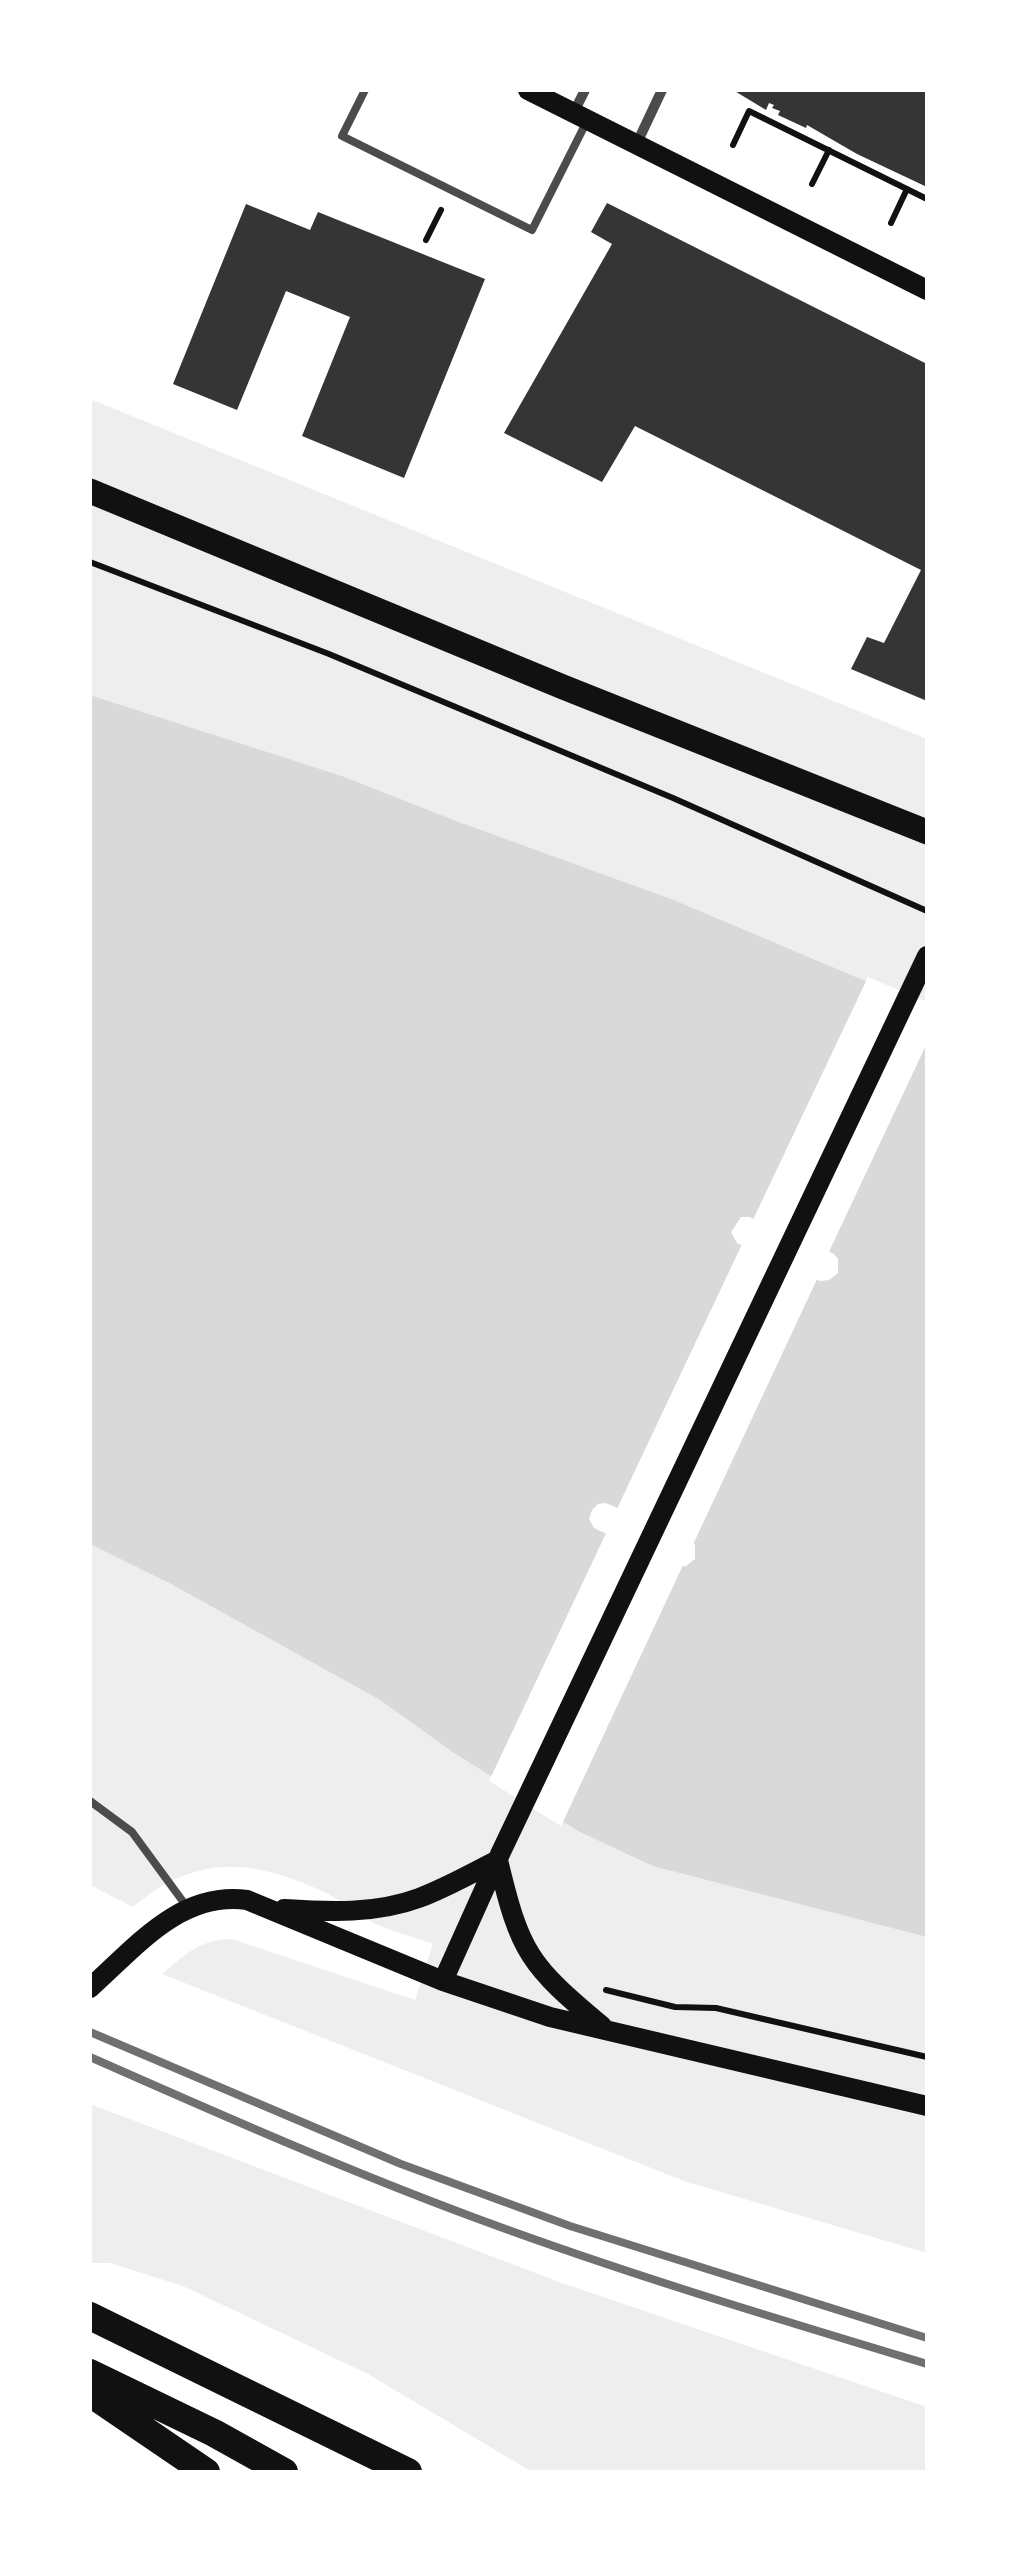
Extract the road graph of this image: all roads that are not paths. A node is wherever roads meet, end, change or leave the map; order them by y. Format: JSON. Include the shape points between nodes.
{"nodes":[{"id":1,"x":366,"y":90,"type":"edge"},
{"id":2,"x":528,"y":90,"type":"edge"},
{"id":3,"x":584,"y":90,"type":"edge"},
{"id":4,"x":662,"y":90,"type":"edge"},
{"id":5,"x":581,"y":116,"type":"junction"},
{"id":6,"x":637,"y":142,"type":"junction"},
{"id":7,"x":927,"y":290,"type":"edge"},
{"id":8,"x":90,"y":491,"type":"edge"},
{"id":9,"x":927,"y":832,"type":"edge"},
{"id":10,"x":927,"y":956,"type":"edge"},
{"id":11,"x":90,"y":1801,"type":"edge"},
{"id":12,"x":498,"y":1860,"type":"junction"},
{"id":13,"x":187,"y":1908,"type":"junction"},
{"id":14,"x":272,"y":1909,"type":"junction"},
{"id":15,"x":444,"y":1981,"type":"junction"},
{"id":16,"x":90,"y":1988,"type":"edge"},
{"id":17,"x":607,"y":2031,"type":"junction"},
{"id":18,"x":927,"y":2106,"type":"edge"},
{"id":19,"x":90,"y":2316,"type":"edge"},
{"id":20,"x":90,"y":2373,"type":"edge"},
{"id":21,"x":90,"y":2394,"type":"edge"},
{"id":22,"x":206,"y":2472,"type":"edge"},
{"id":23,"x":284,"y":2472,"type":"edge"},
{"id":24,"x":408,"y":2472,"type":"edge"}],
"edges":[{"from":1,"to":5,"type":"lane","via":[[342,136],[532,230]]},
{"from":2,"to":5,"type":"main road"},
{"from":3,"to":5,"type":"street"},
{"from":4,"to":6,"type":"street"},
{"from":5,"to":6,"type":"main road"},
{"from":6,"to":7,"type":"main road"},
{"from":8,"to":9,"type":"main road"},
{"from":10,"to":12,"type":"main road"},
{"from":11,"to":13,"type":"lane","via":[[132,1832]]},
{"from":12,"to":14,"type":"main road","via":[[418,1899],[386,1907]]},
{"from":12,"to":15,"type":"main road"},
{"from":12,"to":17,"type":"main road","via":[[515,1928],[533,1962]]},
{"from":13,"to":14,"type":"main road","via":[[228,1897]]},
{"from":13,"to":16,"type":"main road"},
{"from":14,"to":15,"type":"main road"},
{"from":15,"to":17,"type":"main road"},
{"from":17,"to":18,"type":"main road"},
{"from":19,"to":24,"type":"highway"},
{"from":20,"to":23,"type":"highway"},
{"from":21,"to":22,"type":"highway"}]}
